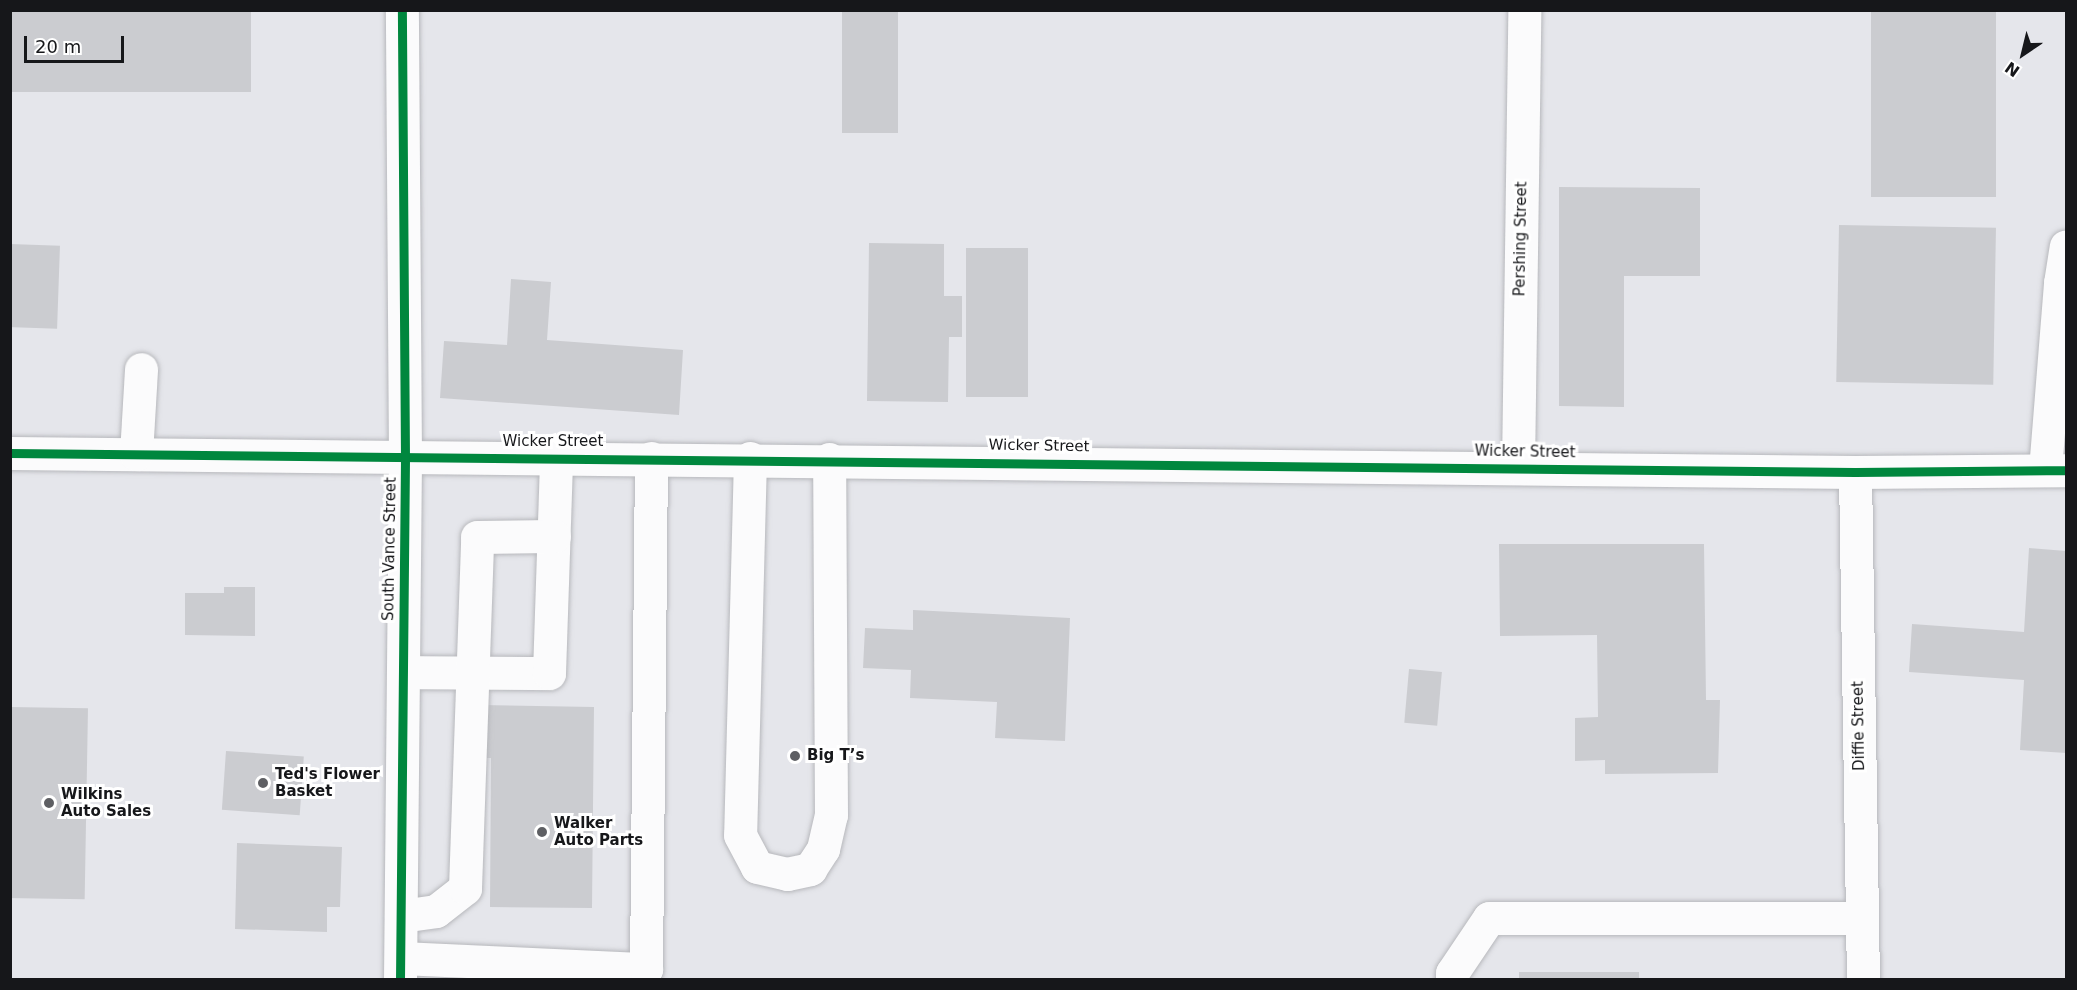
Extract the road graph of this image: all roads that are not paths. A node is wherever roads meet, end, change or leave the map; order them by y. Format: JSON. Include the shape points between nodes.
{"nodes":[{"id":1,"x":402,"y":10,"type":"edge"},
{"id":2,"x":1524,"y":10,"type":"edge"},
{"id":3,"x":2067,"y":246,"type":"edge"},
{"id":4,"x":2060,"y":351,"type":"edge"},
{"id":5,"x":141,"y":369,"type":"dead end"},
{"id":6,"x":10,"y":453,"type":"edge"},
{"id":7,"x":136,"y":454,"type":"junction"},
{"id":8,"x":405,"y":457,"type":"junction"},
{"id":9,"x":556,"y":457,"type":"junction"},
{"id":10,"x":651,"y":458,"type":"junction"},
{"id":11,"x":750,"y":458,"type":"junction"},
{"id":12,"x":830,"y":459,"type":"junction"},
{"id":13,"x":1518,"y":467,"type":"junction"},
{"id":14,"x":2056,"y":470,"type":"edge"},
{"id":15,"x":1855,"y":472,"type":"junction"},
{"id":16,"x":554,"y":536,"type":"junction"},
{"id":17,"x":404,"y":672,"type":"junction"},
{"id":18,"x":470,"y":673,"type":"junction"},
{"id":19,"x":401,"y":916,"type":"junction"},
{"id":20,"x":1862,"y":918,"type":"junction"},
{"id":21,"x":400,"y":969,"type":"edge"},
{"id":22,"x":642,"y":974,"type":"edge"},
{"id":23,"x":1452,"y":980,"type":"edge"},
{"id":24,"x":1863,"y":980,"type":"edge"}],
"edges":[{"from":1,"to":8,"type":"street","name":"South Vance Street"},
{"from":2,"to":13,"type":"street","name":"Pershing Street"},
{"from":3,"to":4,"type":"street"},
{"from":4,"to":14,"type":"street"},
{"from":5,"to":7,"type":"street"},
{"from":6,"to":7,"type":"street","name":"Wicker Street"},
{"from":7,"to":8,"type":"street","name":"Wicker Street"},
{"from":8,"to":9,"type":"street","name":"Wicker Street"},
{"from":8,"to":17,"type":"street","name":"South Vance Street"},
{"from":9,"to":10,"type":"street","name":"Wicker Street"},
{"from":9,"to":16,"type":"street"},
{"from":10,"to":11,"type":"street","name":"Wicker Street"},
{"from":10,"to":22,"type":"street"},
{"from":11,"to":12,"type":"street","name":"Wicker Street"},
{"from":11,"to":12,"type":"street","via":[[740,835],[757,867],[786,874],[810,869],[823,849],[831,815]]},
{"from":12,"to":13,"type":"street","name":"Wicker Street"},
{"from":13,"to":15,"type":"street","name":"Wicker Street"},
{"from":14,"to":15,"type":"street","name":"Wicker Street"},
{"from":15,"to":20,"type":"street","name":"Diffie Street"},
{"from":16,"to":18,"type":"street","via":[[477,537]]},
{"from":16,"to":18,"type":"street","via":[[549,673]]},
{"from":17,"to":18,"type":"street"},
{"from":17,"to":19,"type":"street","name":"South Vance Street"},
{"from":18,"to":19,"type":"street","via":[[465,888],[436,911]]},
{"from":19,"to":21,"type":"street","name":"South Vance Street"},
{"from":20,"to":23,"type":"street","via":[[1489,918],[1452,973]]},
{"from":20,"to":24,"type":"street","name":"Diffie Street"},
{"from":21,"to":22,"type":"street"}]}
